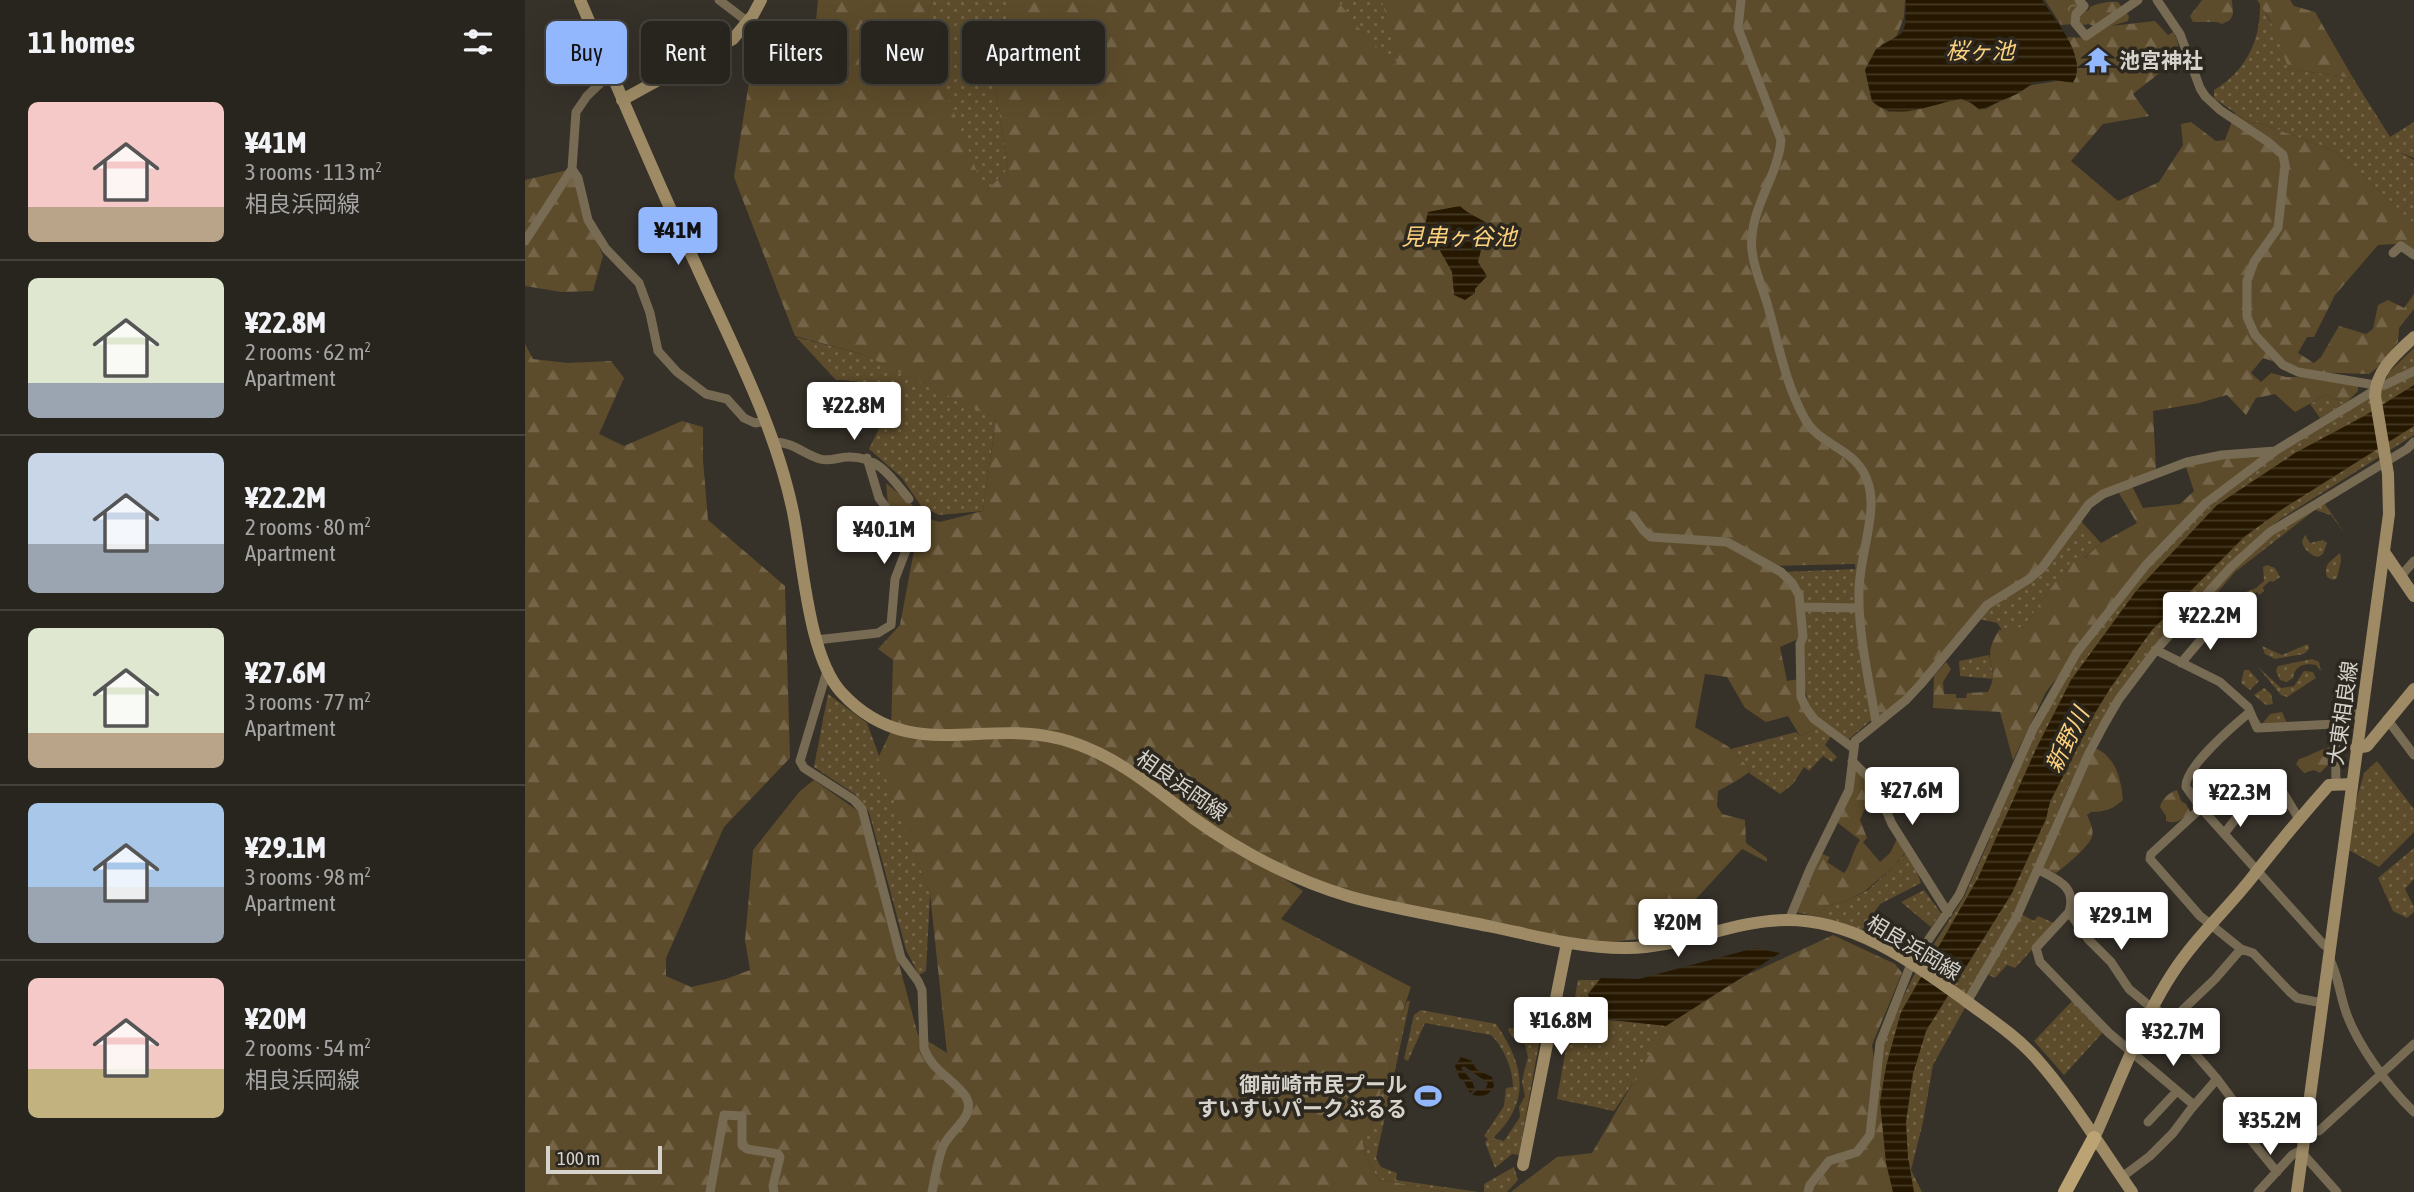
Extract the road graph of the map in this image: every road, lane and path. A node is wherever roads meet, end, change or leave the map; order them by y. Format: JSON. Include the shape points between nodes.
{"nodes":[{"id":1,"x":580,"y":0,"type":"edge"},
{"id":2,"x":719,"y":0,"type":"edge"},
{"id":3,"x":761,"y":0,"type":"edge"},
{"id":4,"x":1741,"y":0,"type":"edge"},
{"id":5,"x":2079,"y":0,"type":"edge"},
{"id":6,"x":2138,"y":0,"type":"edge"},
{"id":7,"x":2157,"y":0,"type":"edge"},
{"id":8,"x":589,"y":21,"type":"edge"},
{"id":9,"x":747,"y":21,"type":"edge"},
{"id":10,"x":749,"y":21,"type":"edge"},
{"id":11,"x":744,"y":27,"type":"edge"},
{"id":12,"x":600,"y":84,"type":"edge"},
{"id":13,"x":615,"y":84,"type":"edge"},
{"id":14,"x":622,"y":100,"type":"junction"},
{"id":15,"x":572,"y":169,"type":"junction"},
{"id":16,"x":525,"y":241,"type":"edge"},
{"id":17,"x":2393,"y":253,"type":"dead end"},
{"id":18,"x":2414,"y":255,"type":"edge"},
{"id":19,"x":2414,"y":337,"type":"edge"},
{"id":20,"x":2414,"y":371,"type":"edge"},
{"id":21,"x":2375,"y":391,"type":"junction"},
{"id":22,"x":766,"y":421,"type":"junction"},
{"id":23,"x":774,"y":442,"type":"junction"},
{"id":24,"x":2414,"y":442,"type":"edge"},
{"id":25,"x":2275,"y":450,"type":"junction"},
{"id":26,"x":867,"y":457,"type":"junction"},
{"id":27,"x":2386,"y":459,"type":"junction"},
{"id":28,"x":909,"y":499,"type":"dead end"},
{"id":29,"x":1633,"y":516,"type":"dead end"},
{"id":30,"x":2383,"y":552,"type":"junction"},
{"id":31,"x":2414,"y":561,"type":"edge"},
{"id":32,"x":2401,"y":576,"type":"junction"},
{"id":33,"x":2414,"y":596,"type":"edge"},
{"id":34,"x":1800,"y":607,"type":"junction"},
{"id":35,"x":1859,"y":608,"type":"junction"},
{"id":36,"x":2216,"y":622,"type":"dead end"},
{"id":37,"x":816,"y":640,"type":"junction"},
{"id":38,"x":2156,"y":650,"type":"junction"},
{"id":39,"x":2181,"y":663,"type":"junction"},
{"id":40,"x":827,"y":671,"type":"junction"},
{"id":41,"x":2414,"y":689,"type":"edge"},
{"id":42,"x":2250,"y":712,"type":"junction"},
{"id":43,"x":2361,"y":712,"type":"junction"},
{"id":44,"x":2387,"y":719,"type":"junction"},
{"id":45,"x":1876,"y":722,"type":"junction"},
{"id":46,"x":2335,"y":724,"type":"junction"},
{"id":47,"x":1853,"y":748,"type":"junction"},
{"id":48,"x":2357,"y":748,"type":"junction"},
{"id":49,"x":2414,"y":755,"type":"edge"},
{"id":50,"x":1853,"y":761,"type":"junction"},
{"id":51,"x":2336,"y":783,"type":"junction"},
{"id":52,"x":2352,"y":784,"type":"junction"},
{"id":53,"x":2201,"y":808,"type":"junction"},
{"id":54,"x":2299,"y":819,"type":"junction"},
{"id":55,"x":2224,"y":834,"type":"junction"},
{"id":56,"x":2039,"y":870,"type":"junction"},
{"id":57,"x":2257,"y":871,"type":"junction"},
{"id":58,"x":2069,"y":912,"type":"junction"},
{"id":59,"x":1948,"y":913,"type":"junction"},
{"id":60,"x":1789,"y":920,"type":"junction"},
{"id":61,"x":2209,"y":924,"type":"junction"},
{"id":62,"x":1567,"y":943,"type":"junction"},
{"id":63,"x":2241,"y":948,"type":"junction"},
{"id":64,"x":2330,"y":953,"type":"junction"},
{"id":65,"x":1913,"y":965,"type":"junction"},
{"id":66,"x":1965,"y":1000,"type":"junction"},
{"id":67,"x":2322,"y":1003,"type":"junction"},
{"id":68,"x":2154,"y":1007,"type":"junction"},
{"id":69,"x":2169,"y":1023,"type":"junction"},
{"id":70,"x":2414,"y":1044,"type":"edge"},
{"id":71,"x":2132,"y":1054,"type":"junction"},
{"id":72,"x":2382,"y":1073,"type":"junction"},
{"id":73,"x":2217,"y":1079,"type":"junction"},
{"id":74,"x":2177,"y":1091,"type":"junction"},
{"id":75,"x":2194,"y":1105,"type":"junction"},
{"id":76,"x":2414,"y":1112,"type":"edge"},
{"id":77,"x":2148,"y":1122,"type":"dead end"},
{"id":78,"x":2306,"y":1131,"type":"junction"},
{"id":79,"x":2094,"y":1138,"type":"junction"},
{"id":80,"x":2303,"y":1151,"type":"junction"},
{"id":81,"x":1523,"y":1165,"type":"dead end"},
{"id":82,"x":2277,"y":1171,"type":"junction"},
{"id":83,"x":2122,"y":1177,"type":"junction"},
{"id":84,"x":711,"y":1192,"type":"edge"},
{"id":85,"x":774,"y":1192,"type":"edge"},
{"id":86,"x":932,"y":1192,"type":"edge"},
{"id":87,"x":1808,"y":1192,"type":"edge"},
{"id":88,"x":2066,"y":1192,"type":"edge"},
{"id":89,"x":2132,"y":1192,"type":"edge"},
{"id":90,"x":2258,"y":1192,"type":"edge"},
{"id":91,"x":2297,"y":1192,"type":"edge"},
{"id":92,"x":2337,"y":1192,"type":"edge"}],
"edges":[{"from":1,"to":8,"type":"main road","name":"相良浜岡線"},
{"from":2,"to":9,"type":"street"},
{"from":3,"to":10,"type":"main road"},
{"from":4,"to":35,"type":"street","via":[[1738,27],[1781,140],[1751,238],[1756,264],[1800,411],[1815,433],[1855,459],[1869,485]]},
{"from":5,"to":6,"type":"street","via":[[2084,6],[2075,14],[2075,23],[2086,36]]},
{"from":7,"to":21,"type":"street","via":[[2180,34],[2205,96],[2283,155],[2278,228],[2247,281],[2245,306],[2255,335],[2283,365]]},
{"from":11,"to":14,"type":"main road","via":[[733,39]]},
{"from":12,"to":15,"type":"street","via":[[576,112]]},
{"from":13,"to":14,"type":"main road","name":"相良浜岡線"},
{"from":14,"to":22,"type":"main road","name":"相良浜岡線"},
{"from":15,"to":16,"type":"street"},
{"from":15,"to":22,"type":"street","via":[[588,220],[606,249],[639,284],[658,351],[706,394],[727,399],[755,423]]},
{"from":17,"to":18,"type":"street","via":[[2401,246]]},
{"from":19,"to":21,"type":"main road","via":[[2386,364]]},
{"from":20,"to":21,"type":"street"},
{"from":21,"to":25,"type":"street"},
{"from":21,"to":27,"type":"main road","name":"大東相良線"},
{"from":22,"to":23,"type":"main road","name":"相良浜岡線"},
{"from":23,"to":26,"type":"street","via":[[792,444],[830,461]]},
{"from":23,"to":37,"type":"main road","name":"相良浜岡線","via":[[793,511]]},
{"from":24,"to":27,"type":"street"},
{"from":25,"to":45,"type":"street","via":[[2187,462],[2103,494],[2089,504],[2042,568],[1987,605],[1920,685]]},
{"from":25,"to":59,"type":"street","via":[[2206,503],[2146,565],[2077,652],[2033,729]]},
{"from":26,"to":28,"type":"street","via":[[881,466]]},
{"from":26,"to":37,"type":"street","via":[[879,498],[907,540],[895,579],[891,625],[878,633]]},
{"from":27,"to":30,"type":"main road","name":"大東相良線","via":[[2389,514]]},
{"from":27,"to":38,"type":"street","via":[[2270,532],[2231,567]]},
{"from":29,"to":34,"type":"street","via":[[1651,537],[1727,542],[1781,572],[1799,595]]},
{"from":30,"to":32,"type":"main road"},
{"from":30,"to":43,"type":"main road","name":"大東相良線"},
{"from":31,"to":32,"type":"street"},
{"from":32,"to":33,"type":"main road"},
{"from":34,"to":35,"type":"street"},
{"from":34,"to":47,"type":"street","via":[[1801,696],[1814,719]]},
{"from":35,"to":45,"type":"street"},
{"from":36,"to":39,"type":"street"},
{"from":37,"to":40,"type":"main road","name":"相良浜岡線"},
{"from":38,"to":39,"type":"street"},
{"from":38,"to":56,"type":"street","via":[[2105,723]]},
{"from":39,"to":42,"type":"street","via":[[2220,682]]},
{"from":40,"to":62,"type":"main road","name":"相良浜岡線","via":[[843,695],[862,711],[906,732],[943,737],[1031,732],[1085,746],[1128,770],[1242,850],[1308,882],[1353,897]]},
{"from":40,"to":86,"type":"street","via":[[800,761],[862,809],[901,958],[922,990],[924,1048],[969,1105],[962,1124],[943,1145]]},
{"from":41,"to":44,"type":"main road"},
{"from":42,"to":46,"type":"street","via":[[2257,728]]},
{"from":42,"to":53,"type":"street","via":[[2221,736],[2185,781]]},
{"from":43,"to":46,"type":"street"},
{"from":43,"to":48,"type":"main road","name":"大東相良線"},
{"from":44,"to":48,"type":"main road","via":[[2367,746]]},
{"from":44,"to":49,"type":"street"},
{"from":45,"to":47,"type":"street","via":[[1858,737]]},
{"from":46,"to":51,"type":"street"},
{"from":47,"to":50,"type":"street"},
{"from":48,"to":52,"type":"main road","name":"大東相良線"},
{"from":50,"to":59,"type":"street","via":[[1874,783],[1892,824]]},
{"from":50,"to":60,"type":"street","via":[[1849,790]]},
{"from":51,"to":52,"type":"main road"},
{"from":51,"to":54,"type":"main road"},
{"from":52,"to":64,"type":"main road","name":"大東相良線"},
{"from":53,"to":55,"type":"street"},
{"from":53,"to":61,"type":"street","via":[[2150,859]]},
{"from":54,"to":55,"type":"street","via":[[2269,775]]},
{"from":54,"to":57,"type":"main road"},
{"from":55,"to":57,"type":"street"},
{"from":56,"to":58,"type":"street","via":[[2071,892]]},
{"from":56,"to":66,"type":"street","via":[[2017,916]]},
{"from":57,"to":61,"type":"main road"},
{"from":57,"to":64,"type":"street"},
{"from":58,"to":68,"type":"street","via":[[2129,989]]},
{"from":58,"to":71,"type":"street","via":[[2036,948],[2040,962]]},
{"from":59,"to":65,"type":"street"},
{"from":60,"to":62,"type":"main road","name":"相良浜岡線","via":[[1647,948]]},
{"from":60,"to":65,"type":"main road","name":"相良浜岡線","via":[[1859,934]]},
{"from":61,"to":63,"type":"street"},
{"from":61,"to":68,"type":"main road","via":[[2171,975]]},
{"from":62,"to":81,"type":"main road"},
{"from":63,"to":67,"type":"street","via":[[2253,953],[2297,998]]},
{"from":63,"to":69,"type":"street"},
{"from":64,"to":67,"type":"main road","name":"大東相良線"},
{"from":64,"to":72,"type":"street","via":[[2345,1009]]},
{"from":65,"to":66,"type":"main road","name":"相良浜岡線"},
{"from":65,"to":87,"type":"street","via":[[1880,1043],[1870,1135],[1857,1152],[1829,1161]]},
{"from":66,"to":79,"type":"main road","name":"相良浜岡線","via":[[2031,1052]]},
{"from":67,"to":78,"type":"main road","name":"大東相良線"},
{"from":68,"to":69,"type":"street"},
{"from":68,"to":71,"type":"main road"},
{"from":69,"to":73,"type":"street"},
{"from":70,"to":72,"type":"street"},
{"from":71,"to":74,"type":"street"},
{"from":71,"to":79,"type":"main road"},
{"from":72,"to":76,"type":"street"},
{"from":72,"to":78,"type":"street","via":[[2319,1131]]},
{"from":73,"to":75,"type":"street"},
{"from":73,"to":82,"type":"street","via":[[2249,1122],[2250,1139]]},
{"from":74,"to":75,"type":"street"},
{"from":74,"to":77,"type":"street"},
{"from":75,"to":83,"type":"street","via":[[2173,1133]]},
{"from":78,"to":80,"type":"main road","name":"大東相良線"},
{"from":79,"to":83,"type":"main road","name":"相良浜岡線"},
{"from":79,"to":88,"type":"main road"},
{"from":80,"to":82,"type":"street","via":[[2292,1155]]},
{"from":80,"to":91,"type":"main road","name":"大東相良線"},
{"from":80,"to":92,"type":"street"},
{"from":82,"to":90,"type":"street"},
{"from":83,"to":89,"type":"main road","name":"相良浜岡線"},
{"from":84,"to":85,"type":"street","via":[[724,1115],[742,1116],[742,1144],[747,1149],[780,1157]]}]}
